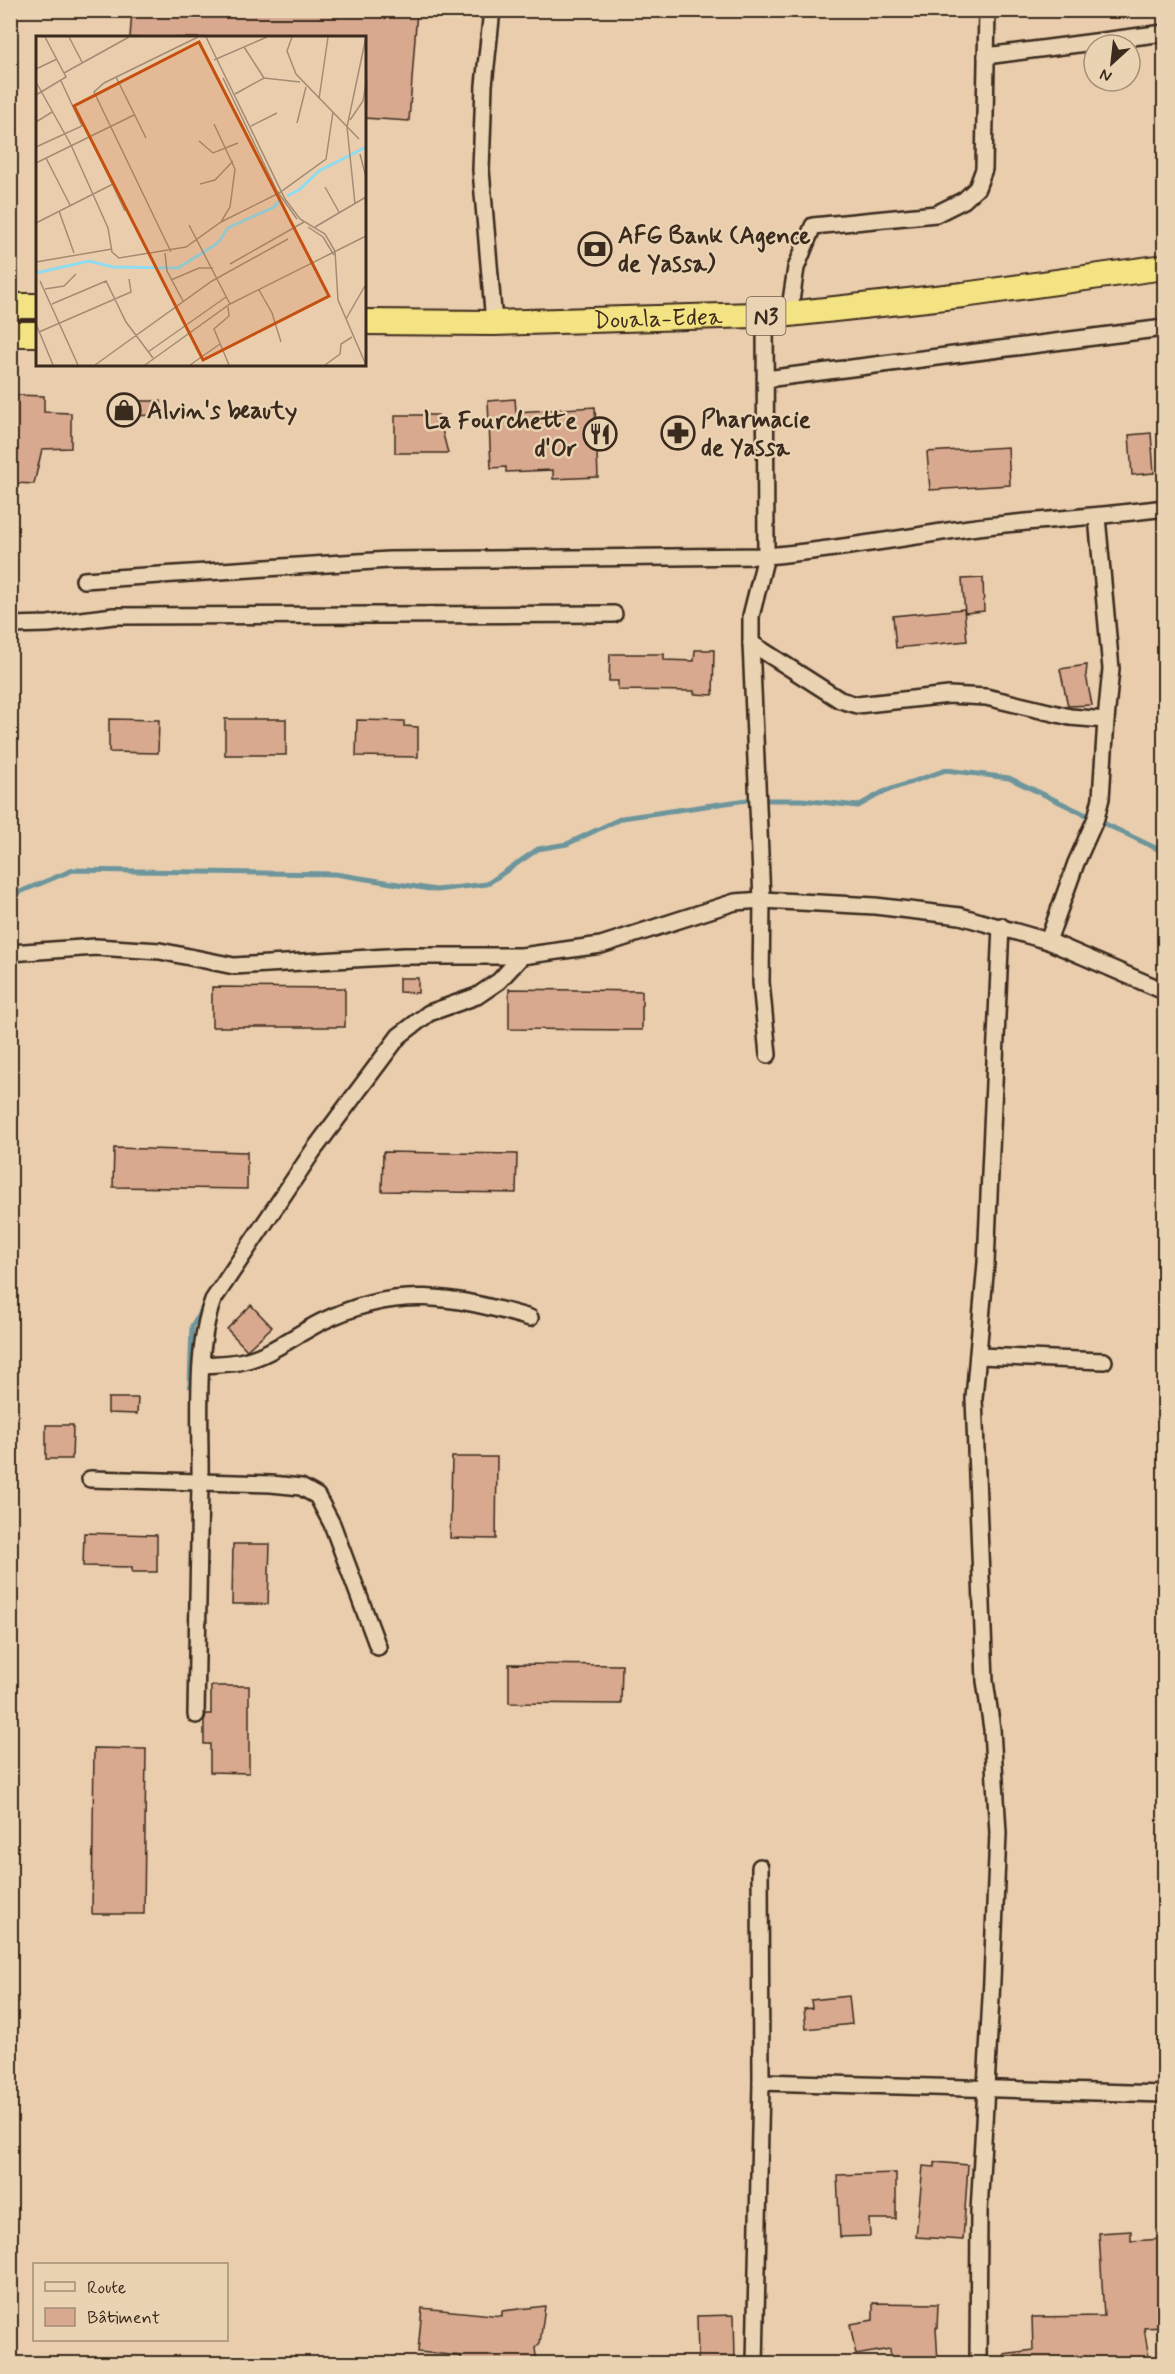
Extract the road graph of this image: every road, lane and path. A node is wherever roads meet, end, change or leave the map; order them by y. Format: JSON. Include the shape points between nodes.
{"nodes":[{"id":1,"x":492,"y":10,"type":"edge"},
{"id":2,"x":987,"y":10,"type":"edge"},
{"id":3,"x":1164,"y":33,"type":"edge"},
{"id":4,"x":986,"y":56,"type":"junction"},
{"id":5,"x":1164,"y":267,"type":"edge"},
{"id":6,"x":10,"y":306,"type":"edge"},
{"id":7,"x":36,"y":306,"type":"edge"},
{"id":8,"x":777,"y":315,"type":"junction"},
{"id":9,"x":366,"y":322,"type":"edge"},
{"id":10,"x":494,"y":323,"type":"junction"},
{"id":11,"x":1164,"y":327,"type":"edge"},
{"id":12,"x":10,"y":334,"type":"edge"},
{"id":13,"x":36,"y":334,"type":"edge"},
{"id":14,"x":766,"y":379,"type":"junction"},
{"id":15,"x":1164,"y":508,"type":"edge"},
{"id":16,"x":1097,"y":517,"type":"junction"},
{"id":17,"x":766,"y":556,"type":"junction"},
{"id":18,"x":84,"y":580,"type":"dead end"},
{"id":19,"x":614,"y":614,"type":"dead end"},
{"id":20,"x":10,"y":625,"type":"edge"},
{"id":21,"x":750,"y":643,"type":"junction"},
{"id":22,"x":1106,"y":720,"type":"junction"},
{"id":23,"x":762,"y":900,"type":"junction"},
{"id":24,"x":1001,"y":926,"type":"junction"},
{"id":25,"x":1048,"y":941,"type":"junction"},
{"id":26,"x":10,"y":953,"type":"edge"},
{"id":27,"x":522,"y":956,"type":"junction"},
{"id":28,"x":1164,"y":991,"type":"edge"},
{"id":29,"x":768,"y":1055,"type":"dead end"},
{"id":30,"x":530,"y":1318,"type":"dead end"},
{"id":31,"x":978,"y":1356,"type":"junction"},
{"id":32,"x":1104,"y":1361,"type":"dead end"},
{"id":33,"x":202,"y":1365,"type":"junction"},
{"id":34,"x":90,"y":1479,"type":"dead end"},
{"id":35,"x":200,"y":1481,"type":"junction"},
{"id":36,"x":378,"y":1647,"type":"dead end"},
{"id":37,"x":196,"y":1715,"type":"dead end"},
{"id":38,"x":760,"y":1867,"type":"dead end"},
{"id":39,"x":761,"y":2082,"type":"junction"},
{"id":40,"x":986,"y":2090,"type":"junction"},
{"id":41,"x":1164,"y":2094,"type":"edge"},
{"id":42,"x":755,"y":2364,"type":"edge"},
{"id":43,"x":978,"y":2364,"type":"edge"}],
"edges":[{"from":1,"to":10,"type":"street","via":[[481,170]]},
{"from":2,"to":4,"type":"street"},
{"from":3,"to":4,"type":"street"},
{"from":4,"to":8,"type":"street","via":[[984,169],[977,188],[964,200],[936,214],[813,226]]},
{"from":5,"to":8,"type":"highway","name":"Douala-Edea","number":"N3","via":[[963,295]]},
{"from":6,"to":7,"type":"highway"},
{"from":8,"to":10,"type":"highway","name":"Douala-Edea","number":"N3"},
{"from":8,"to":14,"type":"street"},
{"from":9,"to":10,"type":"highway","name":"Douala-Edea","number":"N3"},
{"from":11,"to":14,"type":"street"},
{"from":12,"to":13,"type":"highway"},
{"from":14,"to":17,"type":"street"},
{"from":15,"to":16,"type":"street"},
{"from":16,"to":17,"type":"street","via":[[972,528]]},
{"from":16,"to":22,"type":"street","via":[[1112,669]]},
{"from":17,"to":18,"type":"street","via":[[389,560]]},
{"from":17,"to":21,"type":"street","via":[[751,616]]},
{"from":19,"to":20,"type":"street","via":[[114,616]]},
{"from":21,"to":22,"type":"street","via":[[840,700],[856,705],[949,695],[986,697],[1070,717]]},
{"from":21,"to":23,"type":"street"},
{"from":22,"to":25,"type":"street","via":[[1096,818]]},
{"from":23,"to":24,"type":"street","via":[[875,906],[960,916]]},
{"from":23,"to":27,"type":"street","via":[[735,902],[601,945]]},
{"from":23,"to":29,"type":"street","via":[[761,982]]},
{"from":24,"to":25,"type":"street"},
{"from":24,"to":31,"type":"street","via":[[986,1263]]},
{"from":25,"to":28,"type":"street"},
{"from":26,"to":27,"type":"street","via":[[96,947],[159,951],[234,966],[404,956]]},
{"from":27,"to":33,"type":"street","via":[[499,981],[477,996],[429,1013],[399,1036],[313,1151],[213,1300],[203,1336]]},
{"from":30,"to":33,"type":"street","via":[[476,1303],[403,1297],[370,1303],[322,1321],[240,1362]]},
{"from":31,"to":32,"type":"street"},
{"from":31,"to":40,"type":"street","via":[[974,1398],[977,1501],[985,1681],[998,1833]]},
{"from":33,"to":35,"type":"street"},
{"from":34,"to":35,"type":"street"},
{"from":35,"to":36,"type":"street","via":[[301,1487],[317,1496],[332,1524]]},
{"from":35,"to":37,"type":"street"},
{"from":38,"to":39,"type":"street"},
{"from":39,"to":40,"type":"street"},
{"from":39,"to":42,"type":"street"},
{"from":40,"to":41,"type":"street"},
{"from":40,"to":43,"type":"street","via":[[979,2212]]}]}
